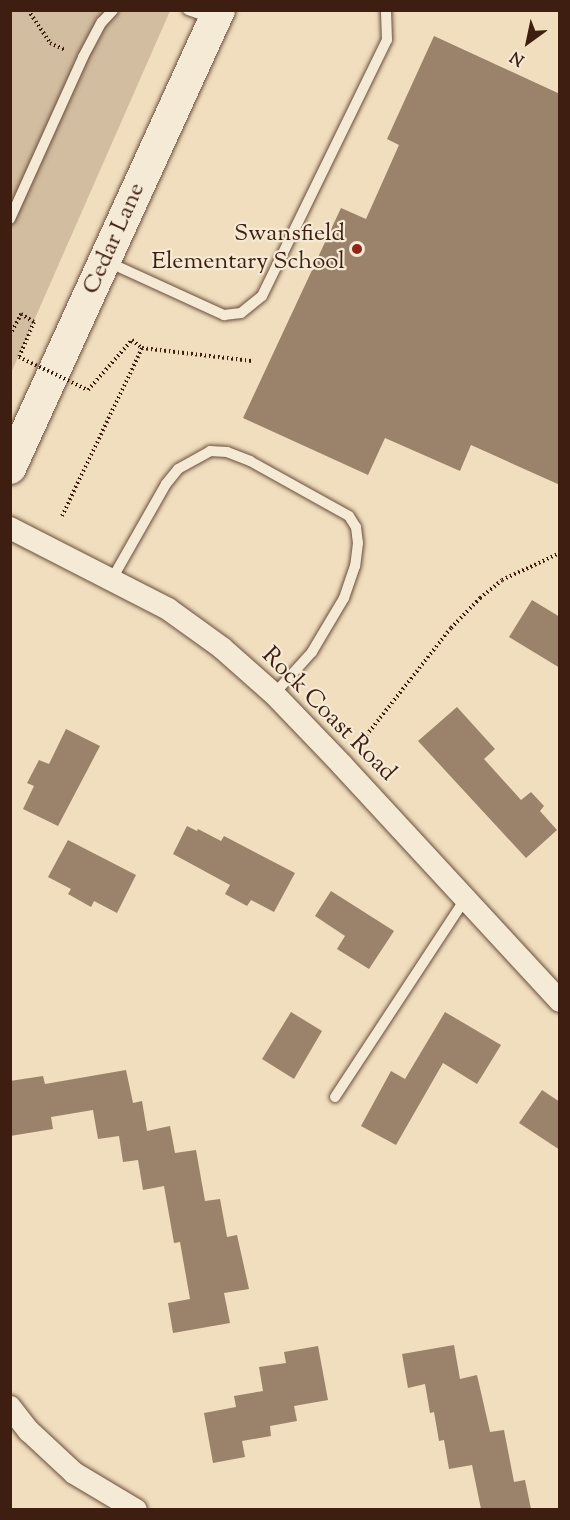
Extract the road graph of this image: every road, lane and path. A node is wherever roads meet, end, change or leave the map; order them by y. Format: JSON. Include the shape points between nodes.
{"nodes":[{"id":1,"x":28,"y":10,"type":"edge"},
{"id":2,"x":113,"y":10,"type":"edge"},
{"id":3,"x":386,"y":10,"type":"edge"},
{"id":4,"x":207,"y":13,"type":"edge"},
{"id":5,"x":83,"y":57,"type":"junction"},
{"id":6,"x":10,"y":219,"type":"edge"},
{"id":7,"x":105,"y":261,"type":"junction"},
{"id":8,"x":10,"y":335,"type":"edge"},
{"id":9,"x":142,"y":348,"type":"junction"},
{"id":10,"x":252,"y":361,"type":"dead end"},
{"id":11,"x":10,"y":468,"type":"edge"},
{"id":12,"x":62,"y":516,"type":"dead end"},
{"id":13,"x":10,"y":528,"type":"edge"},
{"id":14,"x":560,"y":553,"type":"edge"},
{"id":15,"x":112,"y":579,"type":"junction"},
{"id":16,"x":274,"y":694,"type":"junction"},
{"id":17,"x":342,"y":765,"type":"junction"},
{"id":18,"x":465,"y":899,"type":"junction"},
{"id":19,"x":560,"y":1001,"type":"edge"},
{"id":20,"x":335,"y":1097,"type":"dead end"},
{"id":21,"x":10,"y":1407,"type":"edge"},
{"id":22,"x":136,"y":1509,"type":"edge"}],
"edges":[{"from":1,"to":5,"type":"path","via":[[50,42]]},
{"from":2,"to":5,"type":"lane"},
{"from":3,"to":7,"type":"lane","via":[[387,40],[262,296],[241,313],[224,315]]},
{"from":4,"to":7,"type":"main road","name":"Cedar Lane"},
{"from":5,"to":6,"type":"lane"},
{"from":7,"to":11,"type":"main road","name":"Cedar Lane"},
{"from":8,"to":9,"type":"path","bridge":true,"via":[[21,314],[34,322],[19,357],[88,390],[132,340]]},
{"from":9,"to":10,"type":"path"},
{"from":9,"to":12,"type":"path"},
{"from":13,"to":15,"type":"street","name":"Rock Coast Road"},
{"from":14,"to":17,"type":"path","via":[[502,580],[480,598],[451,628]]},
{"from":15,"to":16,"type":"street","name":"Rock Coast Road","via":[[168,609],[222,648]]},
{"from":15,"to":16,"type":"lane","via":[[166,484],[178,469],[210,451],[227,452],[250,461],[349,516],[356,527],[358,543],[344,598],[312,652]]},
{"from":16,"to":17,"type":"street","name":"Rock Coast Road"},
{"from":17,"to":18,"type":"street","name":"Rock Coast Road"},
{"from":18,"to":19,"type":"street","name":"Rock Coast Road"},
{"from":18,"to":20,"type":"lane"},
{"from":21,"to":22,"type":"street","via":[[28,1431],[74,1473]]}]}
